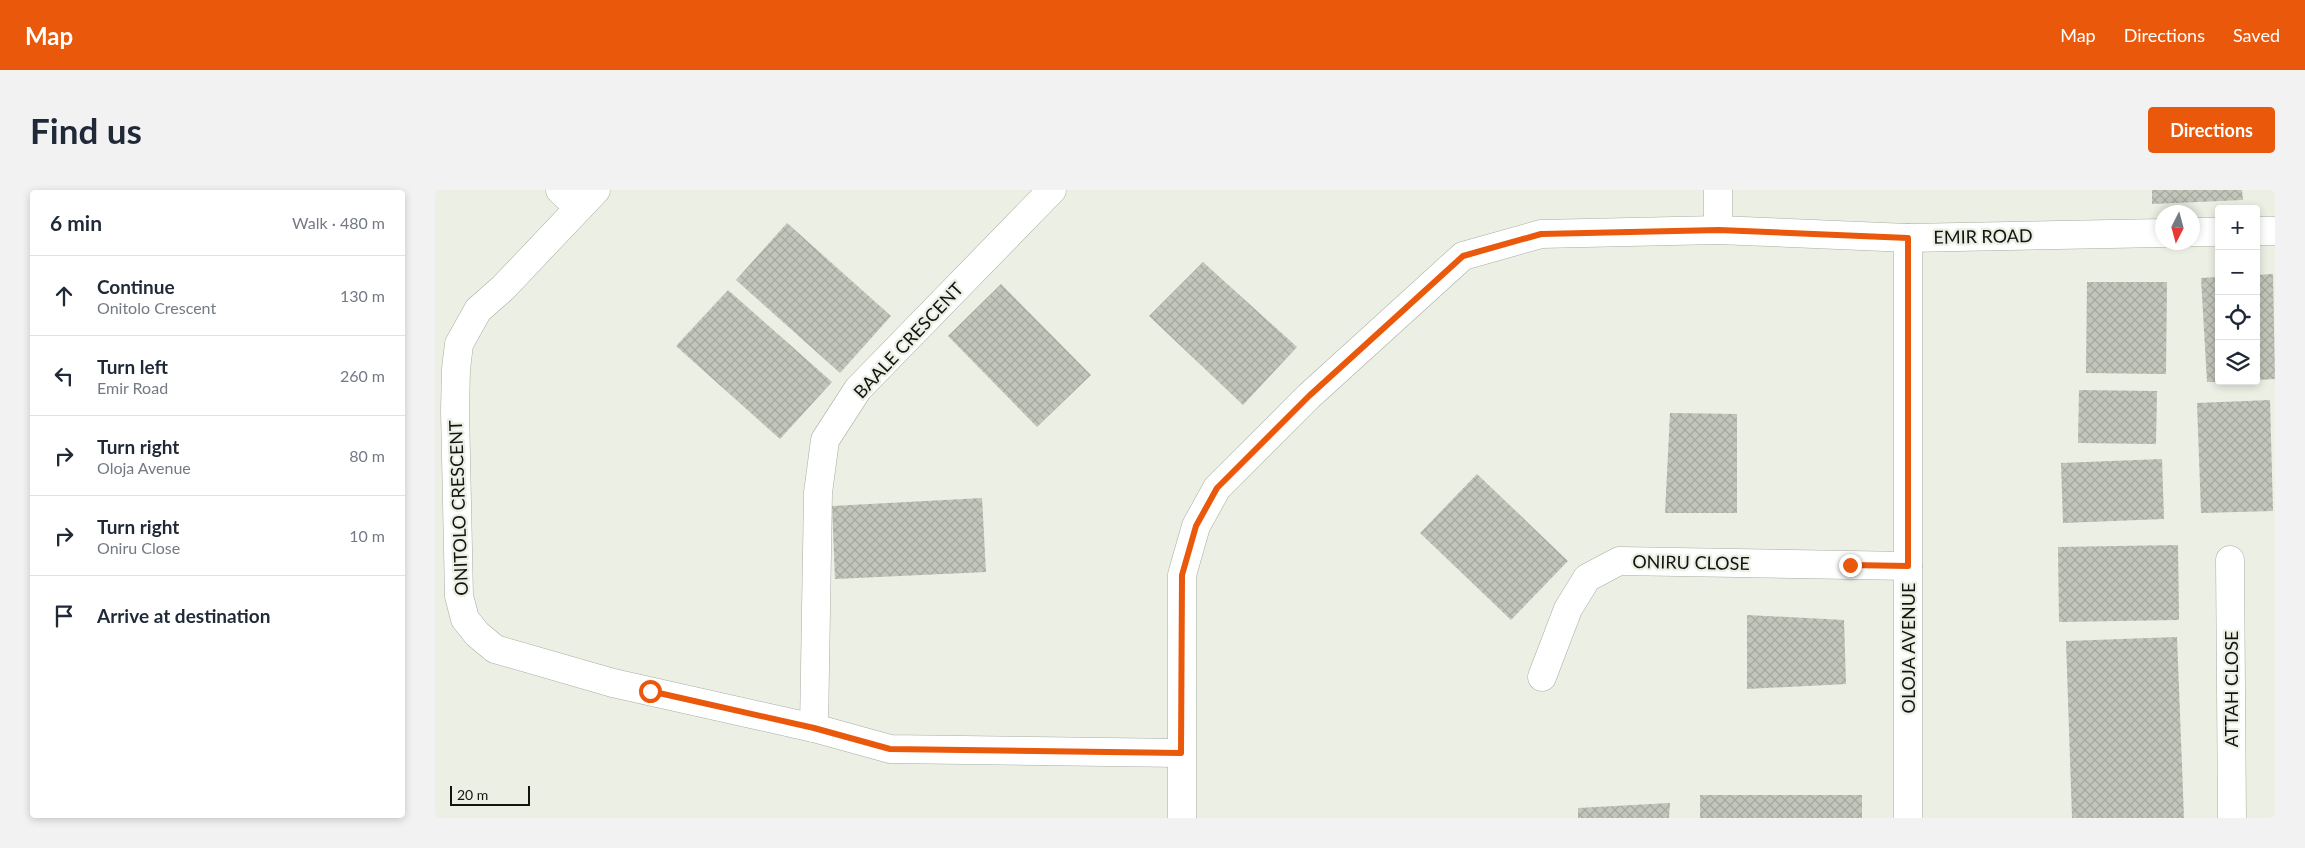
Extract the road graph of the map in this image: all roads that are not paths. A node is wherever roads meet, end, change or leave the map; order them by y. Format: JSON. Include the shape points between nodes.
{"nodes":[{"id":1,"x":1052,"y":190,"type":"edge"},
{"id":2,"x":1718,"y":190,"type":"edge"},
{"id":3,"x":578,"y":196,"type":"edge"},
{"id":4,"x":1719,"y":230,"type":"junction"},
{"id":5,"x":2275,"y":230,"type":"edge"},
{"id":6,"x":2260,"y":231,"type":"edge"},
{"id":7,"x":2200,"y":232,"type":"edge"},
{"id":8,"x":2215,"y":232,"type":"edge"},
{"id":9,"x":2155,"y":233,"type":"edge"},
{"id":10,"x":1908,"y":238,"type":"junction"},
{"id":11,"x":2231,"y":560,"type":"dead end"},
{"id":12,"x":1908,"y":566,"type":"junction"},
{"id":13,"x":1542,"y":677,"type":"dead end"},
{"id":14,"x":814,"y":728,"type":"junction"},
{"id":15,"x":1181,"y":753,"type":"junction"},
{"id":16,"x":1182,"y":818,"type":"edge"},
{"id":17,"x":1908,"y":818,"type":"edge"},
{"id":18,"x":2232,"y":818,"type":"edge"}],
"edges":[{"from":1,"to":14,"type":"street","name":"BAALE CRESCENT","via":[[859,389],[825,440],[818,492]]},
{"from":2,"to":4,"type":"street"},
{"from":3,"to":14,"type":"street","name":"ONITOLO CRESCENT","via":[[503,288],[478,310],[459,344],[455,410],[459,596],[465,619],[495,649],[613,683]]},
{"from":4,"to":10,"type":"street","name":"EMIR ROAD"},
{"from":4,"to":15,"type":"street","name":"EMIR ROAD","via":[[1541,234],[1463,256],[1309,396],[1217,488],[1196,526],[1182,575]]},
{"from":5,"to":6,"type":"street"},
{"from":7,"to":8,"type":"street"},
{"from":9,"to":10,"type":"street","name":"EMIR ROAD"},
{"from":10,"to":12,"type":"street","name":"OLOJA AVENUE"},
{"from":11,"to":18,"type":"street","name":"ATTAH CLOSE"},
{"from":12,"to":13,"type":"street","name":"ONIRU CLOSE","via":[[1619,561],[1587,578],[1568,609]]},
{"from":12,"to":17,"type":"street","name":"OLOJA AVENUE"},
{"from":14,"to":15,"type":"street","name":"ONITOLO CRESCENT","via":[[890,749]]},
{"from":15,"to":16,"type":"street","name":"EMIR ROAD"}]}
